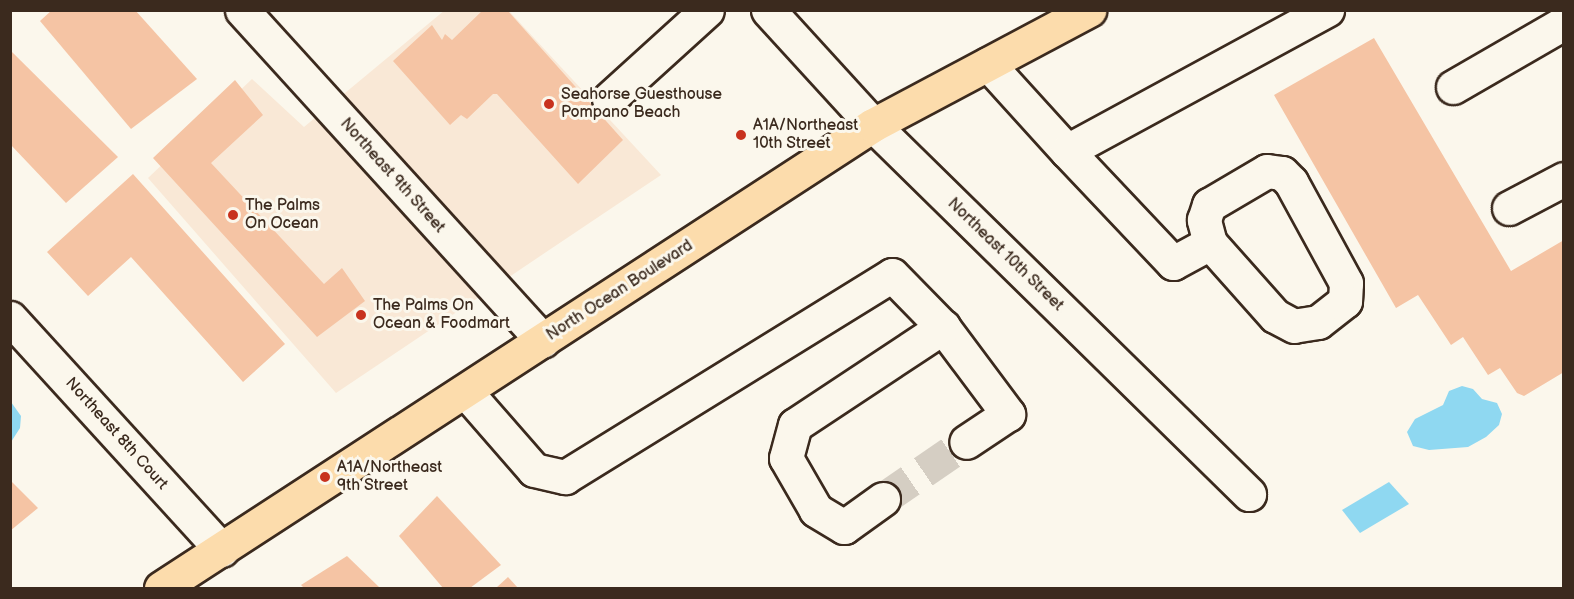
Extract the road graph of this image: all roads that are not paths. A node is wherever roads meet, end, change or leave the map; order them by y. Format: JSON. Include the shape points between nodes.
{"nodes":[{"id":1,"x":242,"y":10,"type":"edge"},
{"id":2,"x":707,"y":10,"type":"edge"},
{"id":3,"x":768,"y":10,"type":"edge"},
{"id":4,"x":1089,"y":10,"type":"edge"},
{"id":5,"x":1327,"y":10,"type":"edge"},
{"id":6,"x":1563,"y":23,"type":"edge"},
{"id":7,"x":988,"y":64,"type":"junction"},
{"id":8,"x":1452,"y":87,"type":"dead end"},
{"id":9,"x":609,"y":99,"type":"dead end"},
{"id":10,"x":873,"y":125,"type":"junction"},
{"id":11,"x":1067,"y":151,"type":"junction"},
{"id":12,"x":1563,"y":179,"type":"edge"},
{"id":13,"x":1509,"y":208,"type":"dead end"},
{"id":14,"x":1210,"y":243,"type":"junction"},
{"id":15,"x":10,"y":318,"type":"edge"},
{"id":16,"x":943,"y":327,"type":"junction"},
{"id":17,"x":543,"y":341,"type":"junction"},
{"id":18,"x":466,"y":392,"type":"junction"},
{"id":19,"x":966,"y":442,"type":"tunnel mouth"},
{"id":20,"x":1249,"y":494,"type":"dead end"},
{"id":21,"x":884,"y":499,"type":"tunnel mouth"},
{"id":22,"x":222,"y":550,"type":"junction"},
{"id":23,"x":161,"y":588,"type":"edge"}],
"edges":[{"from":1,"to":17,"type":"street","name":"Northeast 9th Street"},
{"from":2,"to":9,"type":"street"},
{"from":3,"to":10,"type":"street","name":"Northeast 10th Street"},
{"from":4,"to":7,"type":"main road","name":"North Ocean Boulevard"},
{"from":5,"to":11,"type":"street"},
{"from":6,"to":8,"type":"street"},
{"from":7,"to":10,"type":"main road","name":"North Ocean Boulevard"},
{"from":7,"to":11,"type":"street"},
{"from":10,"to":17,"type":"main road","name":"North Ocean Boulevard"},
{"from":10,"to":20,"type":"street","name":"Northeast 10th Street"},
{"from":11,"to":14,"type":"street","via":[[1173,263]]},
{"from":12,"to":13,"type":"street"},
{"from":14,"to":14,"type":"street","via":[[1275,316],[1294,326],[1318,322],[1345,301],[1344,277],[1291,182],[1282,173],[1261,173],[1209,205],[1204,220]]},
{"from":15,"to":22,"type":"street","name":"Northeast 8th Court"},
{"from":16,"to":18,"type":"street","via":[[892,275],[565,477],[534,470]]},
{"from":16,"to":19,"type":"street","via":[[1008,414]]},
{"from":16,"to":21,"type":"street","via":[[795,425],[786,458],[816,510],[844,527]]},
{"from":17,"to":18,"type":"main road","name":"North Ocean Boulevard"},
{"from":18,"to":22,"type":"main road","name":"North Ocean Boulevard"},
{"from":22,"to":23,"type":"main road","name":"North Ocean Boulevard"}]}
